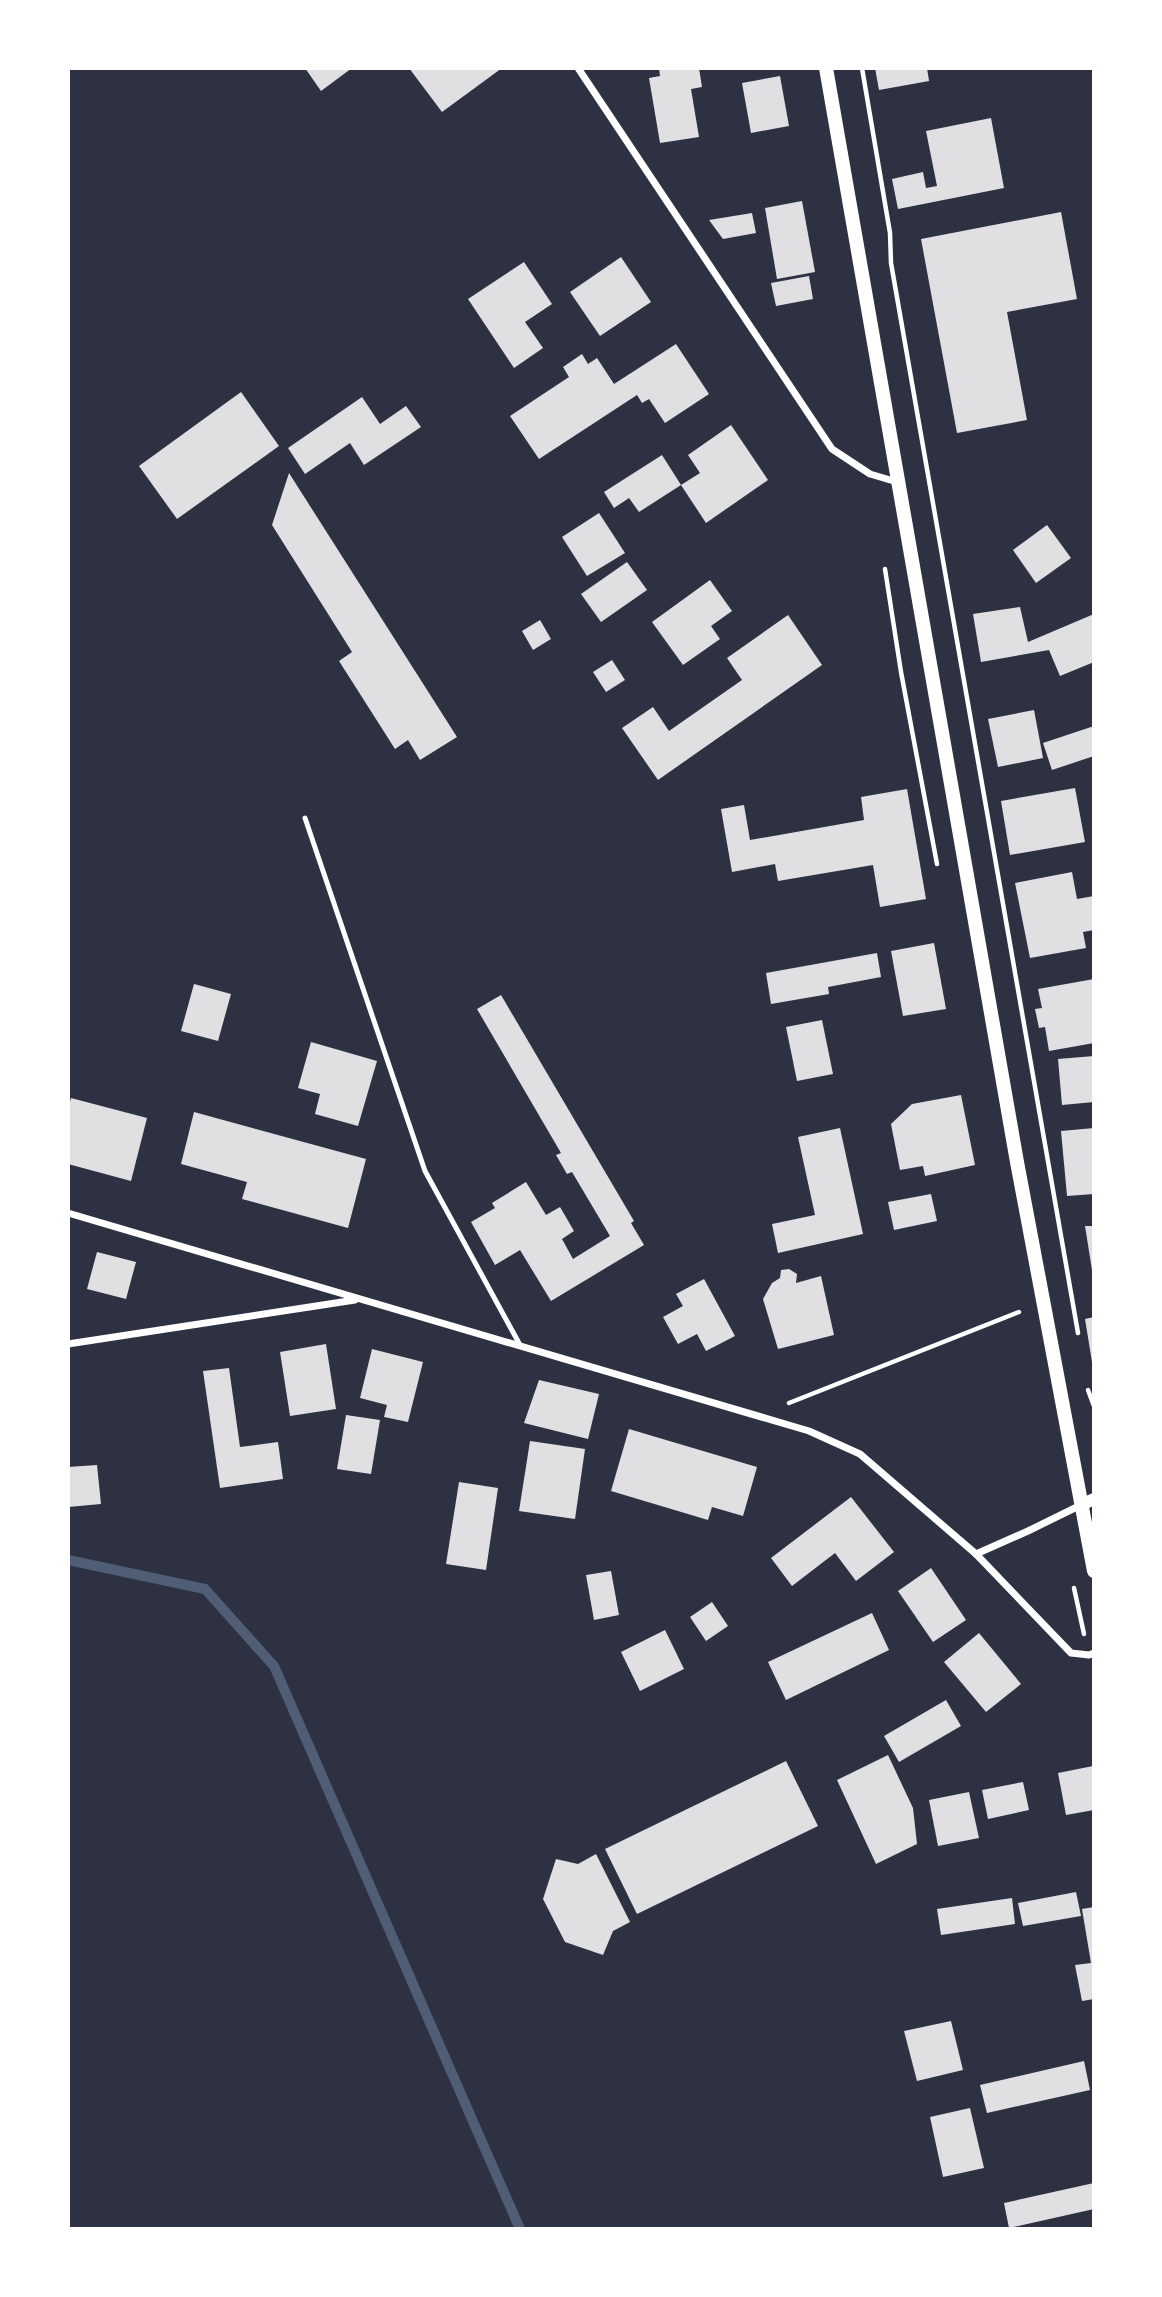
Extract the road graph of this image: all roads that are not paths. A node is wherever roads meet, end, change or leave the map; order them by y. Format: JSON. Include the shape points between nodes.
{"nodes":[{"id":1,"x":578,"y":68,"type":"edge"},
{"id":2,"x":826,"y":68,"type":"edge"},
{"id":3,"x":898,"y":482,"type":"junction"},
{"id":4,"x":305,"y":818,"type":"dead end"},
{"id":5,"x":68,"y":1213,"type":"edge"},
{"id":6,"x":359,"y":1299,"type":"junction"},
{"id":7,"x":68,"y":1344,"type":"edge"},
{"id":8,"x":521,"y":1348,"type":"junction"},
{"id":9,"x":1087,"y":1502,"type":"edge"},
{"id":10,"x":976,"y":1553,"type":"junction"},
{"id":11,"x":1094,"y":1571,"type":"edge"},
{"id":12,"x":1094,"y":1653,"type":"edge"}],
"edges":[{"from":1,"to":3,"type":"street","via":[[832,449],[870,474]]},
{"from":2,"to":3,"type":"main road"},
{"from":3,"to":9,"type":"main road","via":[[1017,1162]]},
{"from":4,"to":8,"type":"lane","via":[[425,1171]]},
{"from":5,"to":6,"type":"street"},
{"from":6,"to":7,"type":"street"},
{"from":6,"to":8,"type":"street"},
{"from":8,"to":10,"type":"street","via":[[809,1431],[860,1454]]},
{"from":9,"to":10,"type":"street"},
{"from":9,"to":11,"type":"main road"},
{"from":10,"to":12,"type":"street","via":[[1071,1653]]}]}
